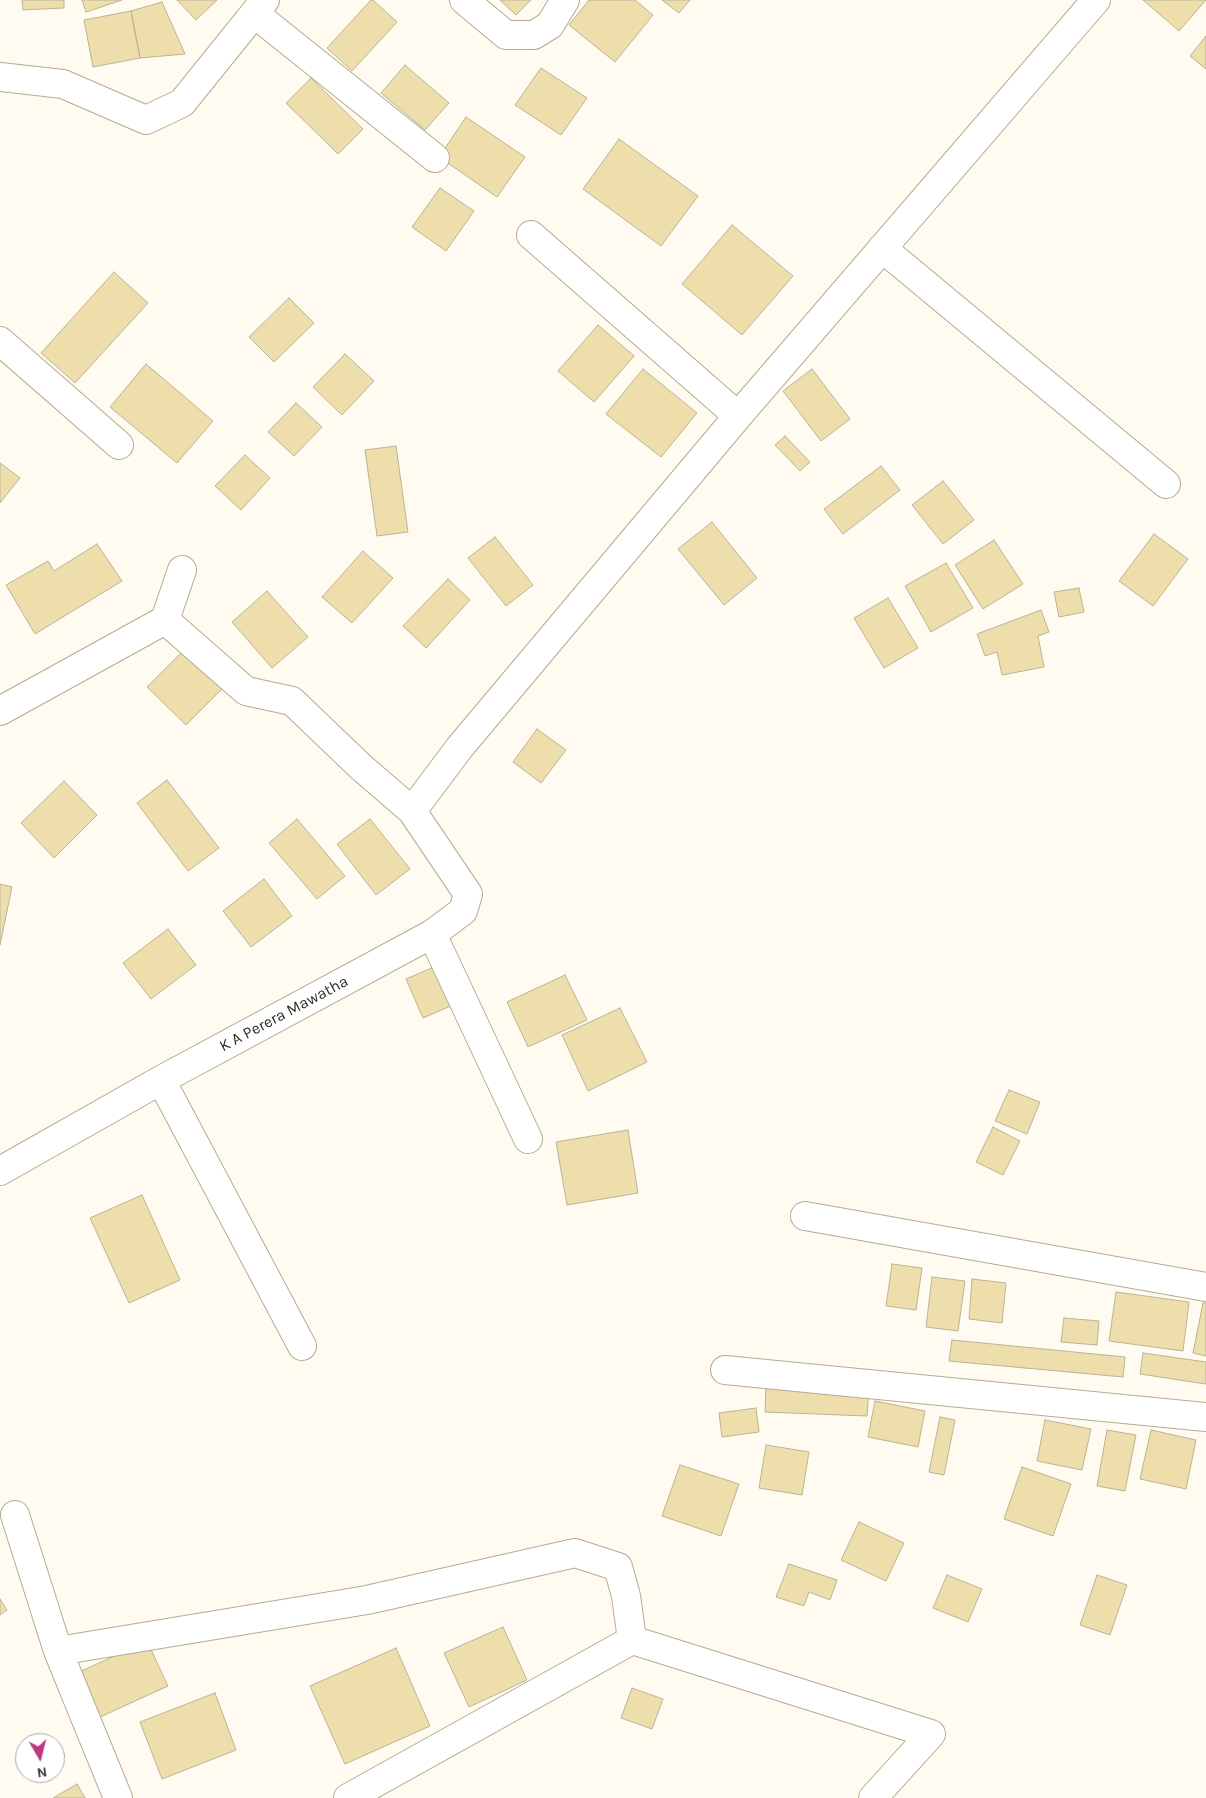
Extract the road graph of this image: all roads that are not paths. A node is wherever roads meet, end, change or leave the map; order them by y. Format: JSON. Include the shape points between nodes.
{"nodes":[{"id":1,"x":464,"y":0,"type":"edge"},
{"id":2,"x":565,"y":0,"type":"edge"},
{"id":3,"x":1096,"y":0,"type":"edge"},
{"id":4,"x":260,"y":7,"type":"edge"},
{"id":5,"x":0,"y":77,"type":"edge"},
{"id":6,"x":435,"y":158,"type":"dead end"},
{"id":7,"x":531,"y":235,"type":"dead end"},
{"id":8,"x":882,"y":248,"type":"junction"},
{"id":9,"x":0,"y":340,"type":"edge"},
{"id":10,"x":738,"y":416,"type":"junction"},
{"id":11,"x":119,"y":445,"type":"dead end"},
{"id":12,"x":1166,"y":484,"type":"dead end"},
{"id":13,"x":182,"y":570,"type":"dead end"},
{"id":14,"x":165,"y":620,"type":"junction"},
{"id":15,"x":0,"y":711,"type":"edge"},
{"id":16,"x":412,"y":811,"type":"junction"},
{"id":17,"x":432,"y":934,"type":"junction"},
{"id":18,"x":161,"y":1080,"type":"junction"},
{"id":19,"x":528,"y":1139,"type":"dead end"},
{"id":20,"x":0,"y":1171,"type":"edge"},
{"id":21,"x":805,"y":1216,"type":"dead end"},
{"id":22,"x":1206,"y":1287,"type":"edge"},
{"id":23,"x":302,"y":1346,"type":"dead end"},
{"id":24,"x":725,"y":1370,"type":"dead end"},
{"id":25,"x":1206,"y":1417,"type":"edge"},
{"id":26,"x":15,"y":1515,"type":"dead end"},
{"id":27,"x":632,"y":1640,"type":"junction"},
{"id":28,"x":58,"y":1651,"type":"junction"},
{"id":29,"x":118,"y":1798,"type":"edge"},
{"id":30,"x":348,"y":1798,"type":"edge"},
{"id":31,"x":873,"y":1798,"type":"edge"}],
"edges":[{"from":1,"to":2,"type":"street","via":[[506,35],[534,35],[550,25]]},
{"from":3,"to":8,"type":"street"},
{"from":4,"to":5,"type":"street","via":[[182,103],[146,120],[63,84]]},
{"from":4,"to":6,"type":"street"},
{"from":7,"to":10,"type":"street"},
{"from":8,"to":10,"type":"street"},
{"from":8,"to":12,"type":"street"},
{"from":9,"to":11,"type":"street"},
{"from":10,"to":16,"type":"street","via":[[460,747]]},
{"from":13,"to":14,"type":"street"},
{"from":14,"to":15,"type":"street"},
{"from":14,"to":16,"type":"street","via":[[246,691],[292,701],[361,768]]},
{"from":16,"to":17,"type":"street","name":"K A Perera Mawatha","via":[[468,894],[463,911]]},
{"from":17,"to":18,"type":"street","name":"K A Perera Mawatha"},
{"from":17,"to":19,"type":"street"},
{"from":18,"to":20,"type":"street","name":"K A Perera Mawatha"},
{"from":18,"to":23,"type":"street"},
{"from":21,"to":22,"type":"street"},
{"from":24,"to":25,"type":"street"},
{"from":26,"to":28,"type":"street"},
{"from":27,"to":28,"type":"street","via":[[618,1567],[575,1553],[367,1600]]},
{"from":27,"to":30,"type":"street"},
{"from":27,"to":31,"type":"street","via":[[931,1734]]},
{"from":28,"to":29,"type":"street"}]}
